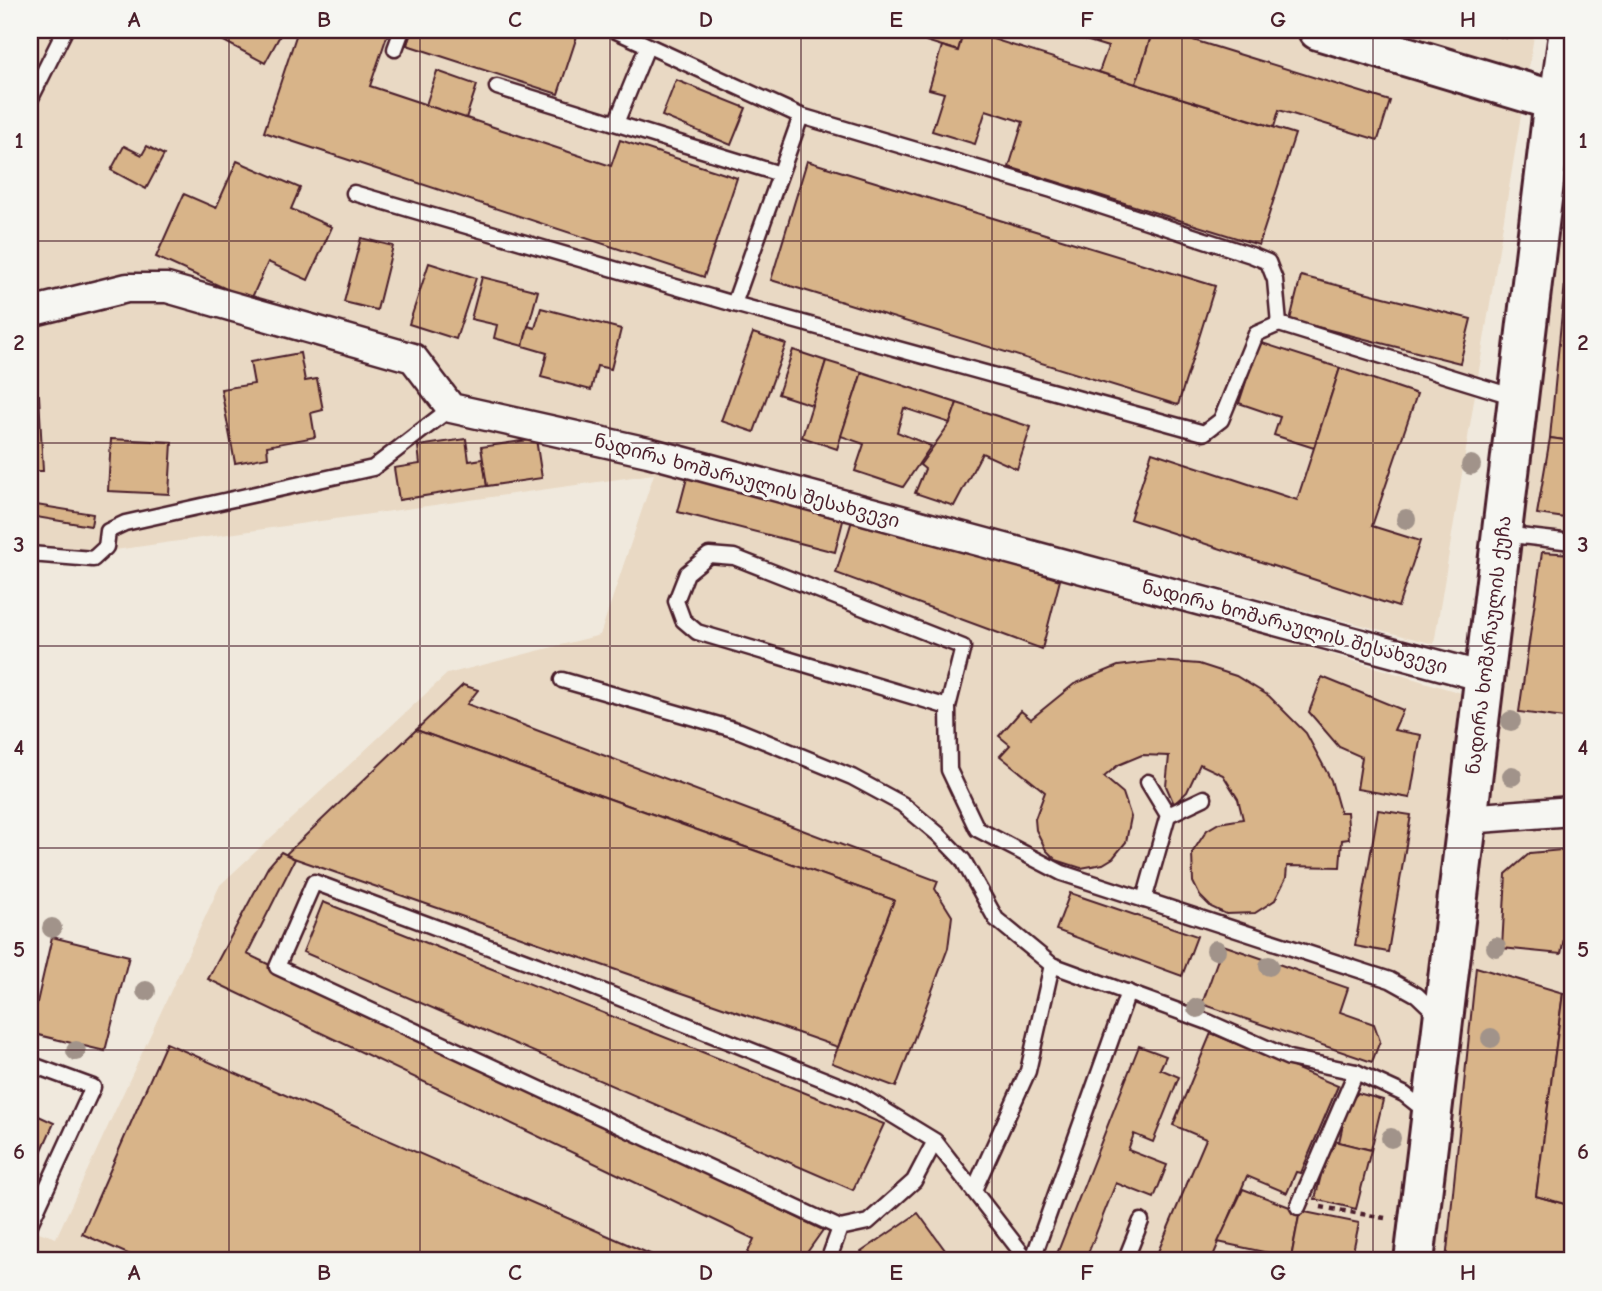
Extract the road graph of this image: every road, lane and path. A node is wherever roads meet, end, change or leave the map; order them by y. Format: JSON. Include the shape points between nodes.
{"nodes":[{"id":1,"x":65,"y":30,"type":"edge"},
{"id":2,"x":402,"y":30,"type":"edge"},
{"id":3,"x":614,"y":30,"type":"edge"},
{"id":4,"x":1318,"y":30,"type":"edge"},
{"id":5,"x":1563,"y":30,"type":"edge"},
{"id":6,"x":647,"y":47,"type":"junction"},
{"id":7,"x":395,"y":49,"type":"dead end"},
{"id":8,"x":497,"y":87,"type":"dead end"},
{"id":9,"x":30,"y":100,"type":"edge"},
{"id":10,"x":1563,"y":103,"type":"edge"},
{"id":11,"x":801,"y":116,"type":"junction"},
{"id":12,"x":616,"y":123,"type":"junction"},
{"id":13,"x":780,"y":174,"type":"junction"},
{"id":14,"x":354,"y":193,"type":"dead end"},
{"id":15,"x":734,"y":304,"type":"junction"},
{"id":16,"x":30,"y":312,"type":"edge"},
{"id":17,"x":1279,"y":324,"type":"junction"},
{"id":18,"x":1518,"y":398,"type":"junction"},
{"id":19,"x":451,"y":408,"type":"junction"},
{"id":20,"x":1502,"y":534,"type":"junction"},
{"id":21,"x":1572,"y":542,"type":"edge"},
{"id":22,"x":30,"y":554,"type":"edge"},
{"id":23,"x":1484,"y":677,"type":"junction"},
{"id":24,"x":562,"y":680,"type":"dead end"},
{"id":25,"x":948,"y":707,"type":"junction"},
{"id":26,"x":1148,"y":782,"type":"dead end"},
{"id":27,"x":1204,"y":798,"type":"dead end"},
{"id":28,"x":1572,"y":811,"type":"edge"},
{"id":29,"x":1168,"y":814,"type":"junction"},
{"id":30,"x":1467,"y":820,"type":"junction"},
{"id":31,"x":1144,"y":900,"type":"junction"},
{"id":32,"x":1052,"y":964,"type":"junction"},
{"id":33,"x":1128,"y":992,"type":"junction"},
{"id":34,"x":1443,"y":1020,"type":"junction"},
{"id":35,"x":30,"y":1064,"type":"edge"},
{"id":36,"x":1356,"y":1072,"type":"junction"},
{"id":37,"x":1432,"y":1115,"type":"junction"},
{"id":38,"x":935,"y":1141,"type":"junction"},
{"id":39,"x":974,"y":1191,"type":"junction"},
{"id":40,"x":1299,"y":1205,"type":"joint"},
{"id":41,"x":1385,"y":1218,"type":"dead end"},
{"id":42,"x":1141,"y":1221,"type":"dead end"},
{"id":43,"x":30,"y":1224,"type":"edge"},
{"id":44,"x":840,"y":1228,"type":"junction"},
{"id":45,"x":828,"y":1261,"type":"edge"},
{"id":46,"x":1030,"y":1261,"type":"edge"},
{"id":47,"x":1125,"y":1261,"type":"edge"},
{"id":48,"x":1414,"y":1261,"type":"edge"}],
"edges":[{"from":1,"to":9,"type":"lane"},
{"from":2,"to":7,"type":"lane"},
{"from":3,"to":6,"type":"lane"},
{"from":4,"to":10,"type":"street"},
{"from":5,"to":10,"type":"street","name":"ნადირა ხოშარაულის ქუჩა"},
{"from":6,"to":11,"type":"lane"},
{"from":6,"to":12,"type":"lane"},
{"from":8,"to":12,"type":"lane"},
{"from":10,"to":18,"type":"street","name":"ნადირა ხოშარაულის ქუჩა"},
{"from":11,"to":13,"type":"lane"},
{"from":11,"to":17,"type":"lane","via":[[1052,190],[1268,262],[1275,280]]},
{"from":12,"to":13,"type":"lane"},
{"from":13,"to":15,"type":"lane"},
{"from":14,"to":15,"type":"lane"},
{"from":15,"to":17,"type":"lane","via":[[1204,433],[1222,421],[1256,334]]},
{"from":16,"to":19,"type":"street","via":[[127,288],[167,288],[413,358]]},
{"from":17,"to":18,"type":"lane"},
{"from":18,"to":20,"type":"street","name":"ნადირა ხოშარაულის ქუჩა"},
{"from":19,"to":22,"type":"lane","via":[[373,468],[125,523],[108,531],[106,547],[93,559]]},
{"from":19,"to":23,"type":"street","name":"ნადირა ხოშარაულის შესახვევი","via":[[648,452]]},
{"from":20,"to":21,"type":"lane"},
{"from":20,"to":23,"type":"street","name":"ნადირა ხოშარაულის ქუჩა"},
{"from":23,"to":30,"type":"street","name":"ნადირა ხოშარაულის ქუჩა"},
{"from":24,"to":32,"type":"lane","via":[[740,731],[852,777],[902,804],[962,860],[996,919]]},
{"from":25,"to":25,"type":"lane","via":[[963,647],[734,557],[709,555],[687,573],[676,601],[683,620],[697,632]]},
{"from":25,"to":31,"type":"lane","via":[[949,770],[977,829],[1062,873]]},
{"from":26,"to":29,"type":"lane"},
{"from":27,"to":29,"type":"lane"},
{"from":28,"to":30,"type":"street"},
{"from":29,"to":31,"type":"lane"},
{"from":30,"to":34,"type":"street","name":"ნადირა ხოშარაულის ქუჩა"},
{"from":31,"to":34,"type":"lane","via":[[1390,980],[1417,995]]},
{"from":32,"to":33,"type":"lane"},
{"from":32,"to":39,"type":"lane","via":[[1028,1071]]},
{"from":33,"to":36,"type":"lane","via":[[1289,1058]]},
{"from":33,"to":46,"type":"lane"},
{"from":34,"to":37,"type":"street","name":"ნადირა ხოშარაულის ქუჩა"},
{"from":35,"to":43,"type":"lane","via":[[93,1087]]},
{"from":36,"to":37,"type":"lane","via":[[1404,1094]]},
{"from":36,"to":40,"type":"lane"},
{"from":37,"to":48,"type":"street","name":"ნადირა ხოშარაულის ქუჩა"},
{"from":38,"to":39,"type":"lane"},
{"from":38,"to":44,"type":"lane","via":[[914,1181],[868,1222]]},
{"from":38,"to":44,"type":"lane","via":[[853,1091],[314,882],[277,967]]},
{"from":39,"to":46,"type":"lane"},
{"from":40,"to":41,"type":"path"},
{"from":42,"to":47,"type":"lane"},
{"from":44,"to":45,"type":"lane"}]}
